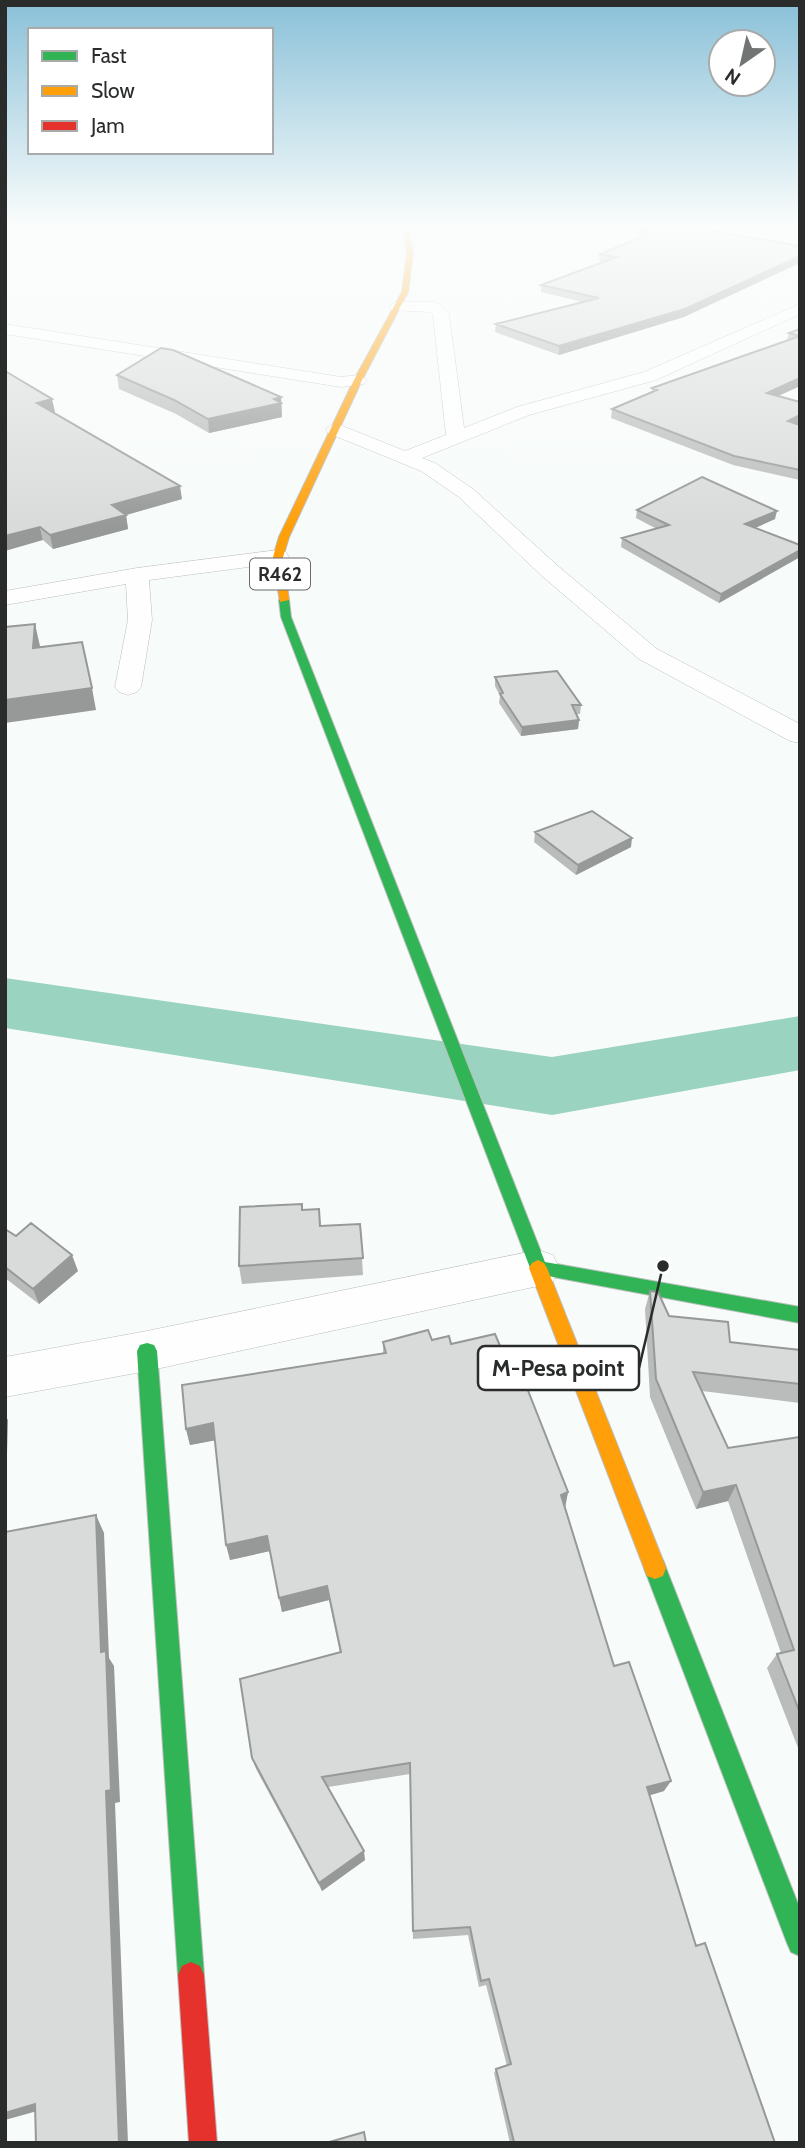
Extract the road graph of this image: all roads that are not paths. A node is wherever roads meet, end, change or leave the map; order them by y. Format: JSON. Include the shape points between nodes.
{"nodes":[{"id":1,"x":387,"y":326,"type":"edge"},
{"id":2,"x":442,"y":326,"type":"edge"},
{"id":3,"x":760,"y":326,"type":"edge"},
{"id":4,"x":5,"y":330,"type":"edge"},
{"id":5,"x":358,"y":380,"type":"junction"},
{"id":6,"x":335,"y":429,"type":"junction"},
{"id":7,"x":456,"y":437,"type":"junction"},
{"id":8,"x":404,"y":458,"type":"junction"},
{"id":9,"x":278,"y":556,"type":"junction"},
{"id":10,"x":137,"y":575,"type":"junction"},
{"id":11,"x":5,"y":598,"type":"edge"},
{"id":12,"x":128,"y":687,"type":"dead end"},
{"id":13,"x":800,"y":735,"type":"edge"},
{"id":14,"x":538,"y":1268,"type":"junction"},
{"id":15,"x":800,"y":1315,"type":"edge"},
{"id":16,"x":147,"y":1351,"type":"junction"},
{"id":17,"x":5,"y":1377,"type":"edge"},
{"id":18,"x":800,"y":1943,"type":"edge"},
{"id":19,"x":203,"y":2143,"type":"edge"}],
"edges":[{"from":1,"to":5,"type":"main road","number":"R462"},
{"from":2,"to":7,"type":"street"},
{"from":3,"to":7,"type":"street","via":[[650,376],[523,411]]},
{"from":4,"to":5,"type":"street","via":[[341,382]]},
{"from":5,"to":6,"type":"main road","number":"R462"},
{"from":6,"to":8,"type":"street"},
{"from":6,"to":9,"type":"main road","number":"R462"},
{"from":7,"to":8,"type":"street"},
{"from":8,"to":13,"type":"street","via":[[428,467],[466,493],[648,654]]},
{"from":9,"to":10,"type":"street"},
{"from":9,"to":14,"type":"main road","number":"R462","via":[[286,617]]},
{"from":10,"to":11,"type":"street"},
{"from":10,"to":12,"type":"street","via":[[139,620]]},
{"from":14,"to":15,"type":"main road"},
{"from":14,"to":16,"type":"street"},
{"from":14,"to":18,"type":"main road"},
{"from":16,"to":17,"type":"street"},
{"from":16,"to":19,"type":"main road"}]}
